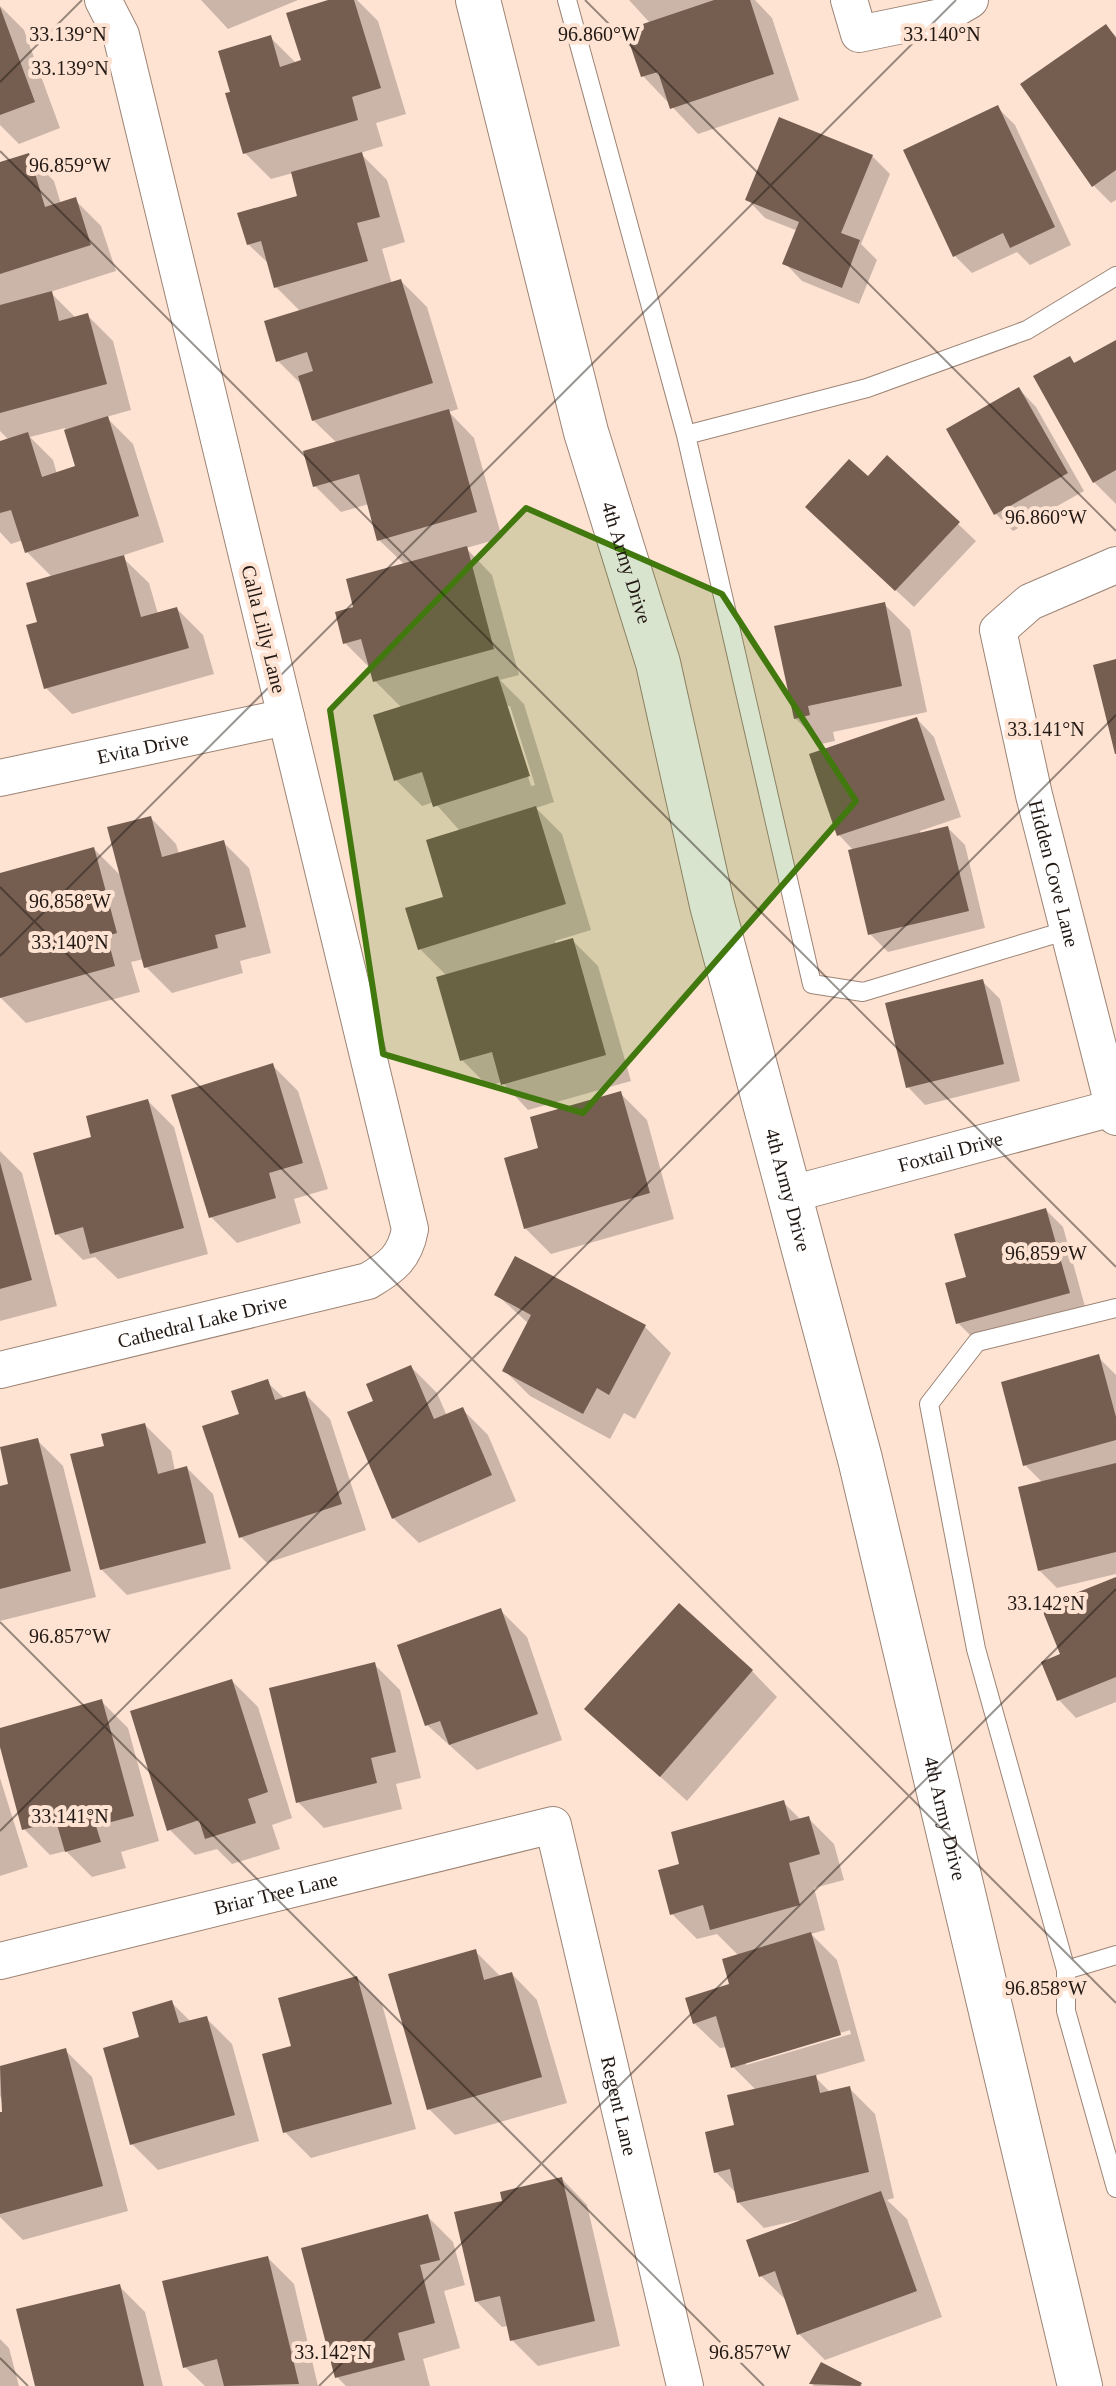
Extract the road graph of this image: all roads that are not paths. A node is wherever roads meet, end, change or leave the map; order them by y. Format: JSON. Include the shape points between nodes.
{"nodes":[{"id":1,"x":103,"y":0,"type":"edge"},
{"id":2,"x":478,"y":0,"type":"edge"},
{"id":3,"x":567,"y":0,"type":"edge"},
{"id":4,"x":849,"y":0,"type":"edge"},
{"id":5,"x":970,"y":0,"type":"edge"},
{"id":6,"x":1116,"y":276,"type":"edge"},
{"id":7,"x":686,"y":435,"type":"junction"},
{"id":8,"x":1116,"y":565,"type":"edge"},
{"id":9,"x":286,"y":717,"type":"junction"},
{"id":10,"x":0,"y":778,"type":"edge"},
{"id":11,"x":1068,"y":930,"type":"junction"},
{"id":12,"x":1114,"y":1113,"type":"edge"},
{"id":13,"x":788,"y":1195,"type":"junction"},
{"id":14,"x":400,"y":1260,"type":"joint"},
{"id":15,"x":1116,"y":1308,"type":"edge"},
{"id":16,"x":0,"y":1370,"type":"edge"},
{"id":17,"x":553,"y":1825,"type":"joint"},
{"id":18,"x":1116,"y":1955,"type":"edge"},
{"id":19,"x":0,"y":1961,"type":"edge"},
{"id":20,"x":1066,"y":1970,"type":"junction"},
{"id":21,"x":1116,"y":2188,"type":"edge"},
{"id":22,"x":685,"y":2386,"type":"edge"},
{"id":23,"x":1080,"y":2386,"type":"edge"}],
"edges":[{"from":1,"to":9,"type":"street","name":"Calla Lilly Lane","via":[[121,35]]},
{"from":2,"to":13,"type":"street","name":"4th Army Drive","via":[[586,432],[658,663],[712,905]]},
{"from":3,"to":7,"type":"lane"},
{"from":4,"to":5,"type":"street","via":[[859,34],[941,17]]},
{"from":6,"to":7,"type":"lane","via":[[1027,330],[867,388]]},
{"from":7,"to":11,"type":"lane","via":[[812,984],[863,992]]},
{"from":8,"to":11,"type":"street","name":"Hidden Cove Lane","via":[[1030,602],[998,630]]},
{"from":9,"to":10,"type":"street","name":"Evita Drive"},
{"from":9,"to":14,"type":"street","name":"Calla Lilly Lane","via":[[410,1229]]},
{"from":11,"to":12,"type":"street","name":"Hidden Cove Lane"},
{"from":12,"to":13,"type":"street","name":"Foxtail Drive"},
{"from":13,"to":23,"type":"street","name":"4th Army Drive","via":[[860,1459]]},
{"from":14,"to":16,"type":"street","name":"Cathedral Lake Drive","via":[[368,1281]]},
{"from":15,"to":20,"type":"lane","via":[[977,1342],[929,1404],[976,1649]]},
{"from":17,"to":19,"type":"street","name":"Briar Tree Lane"},
{"from":17,"to":22,"type":"street","name":"Regent Lane"},
{"from":18,"to":20,"type":"lane"},
{"from":20,"to":21,"type":"lane","via":[[1066,2011]]}]}
